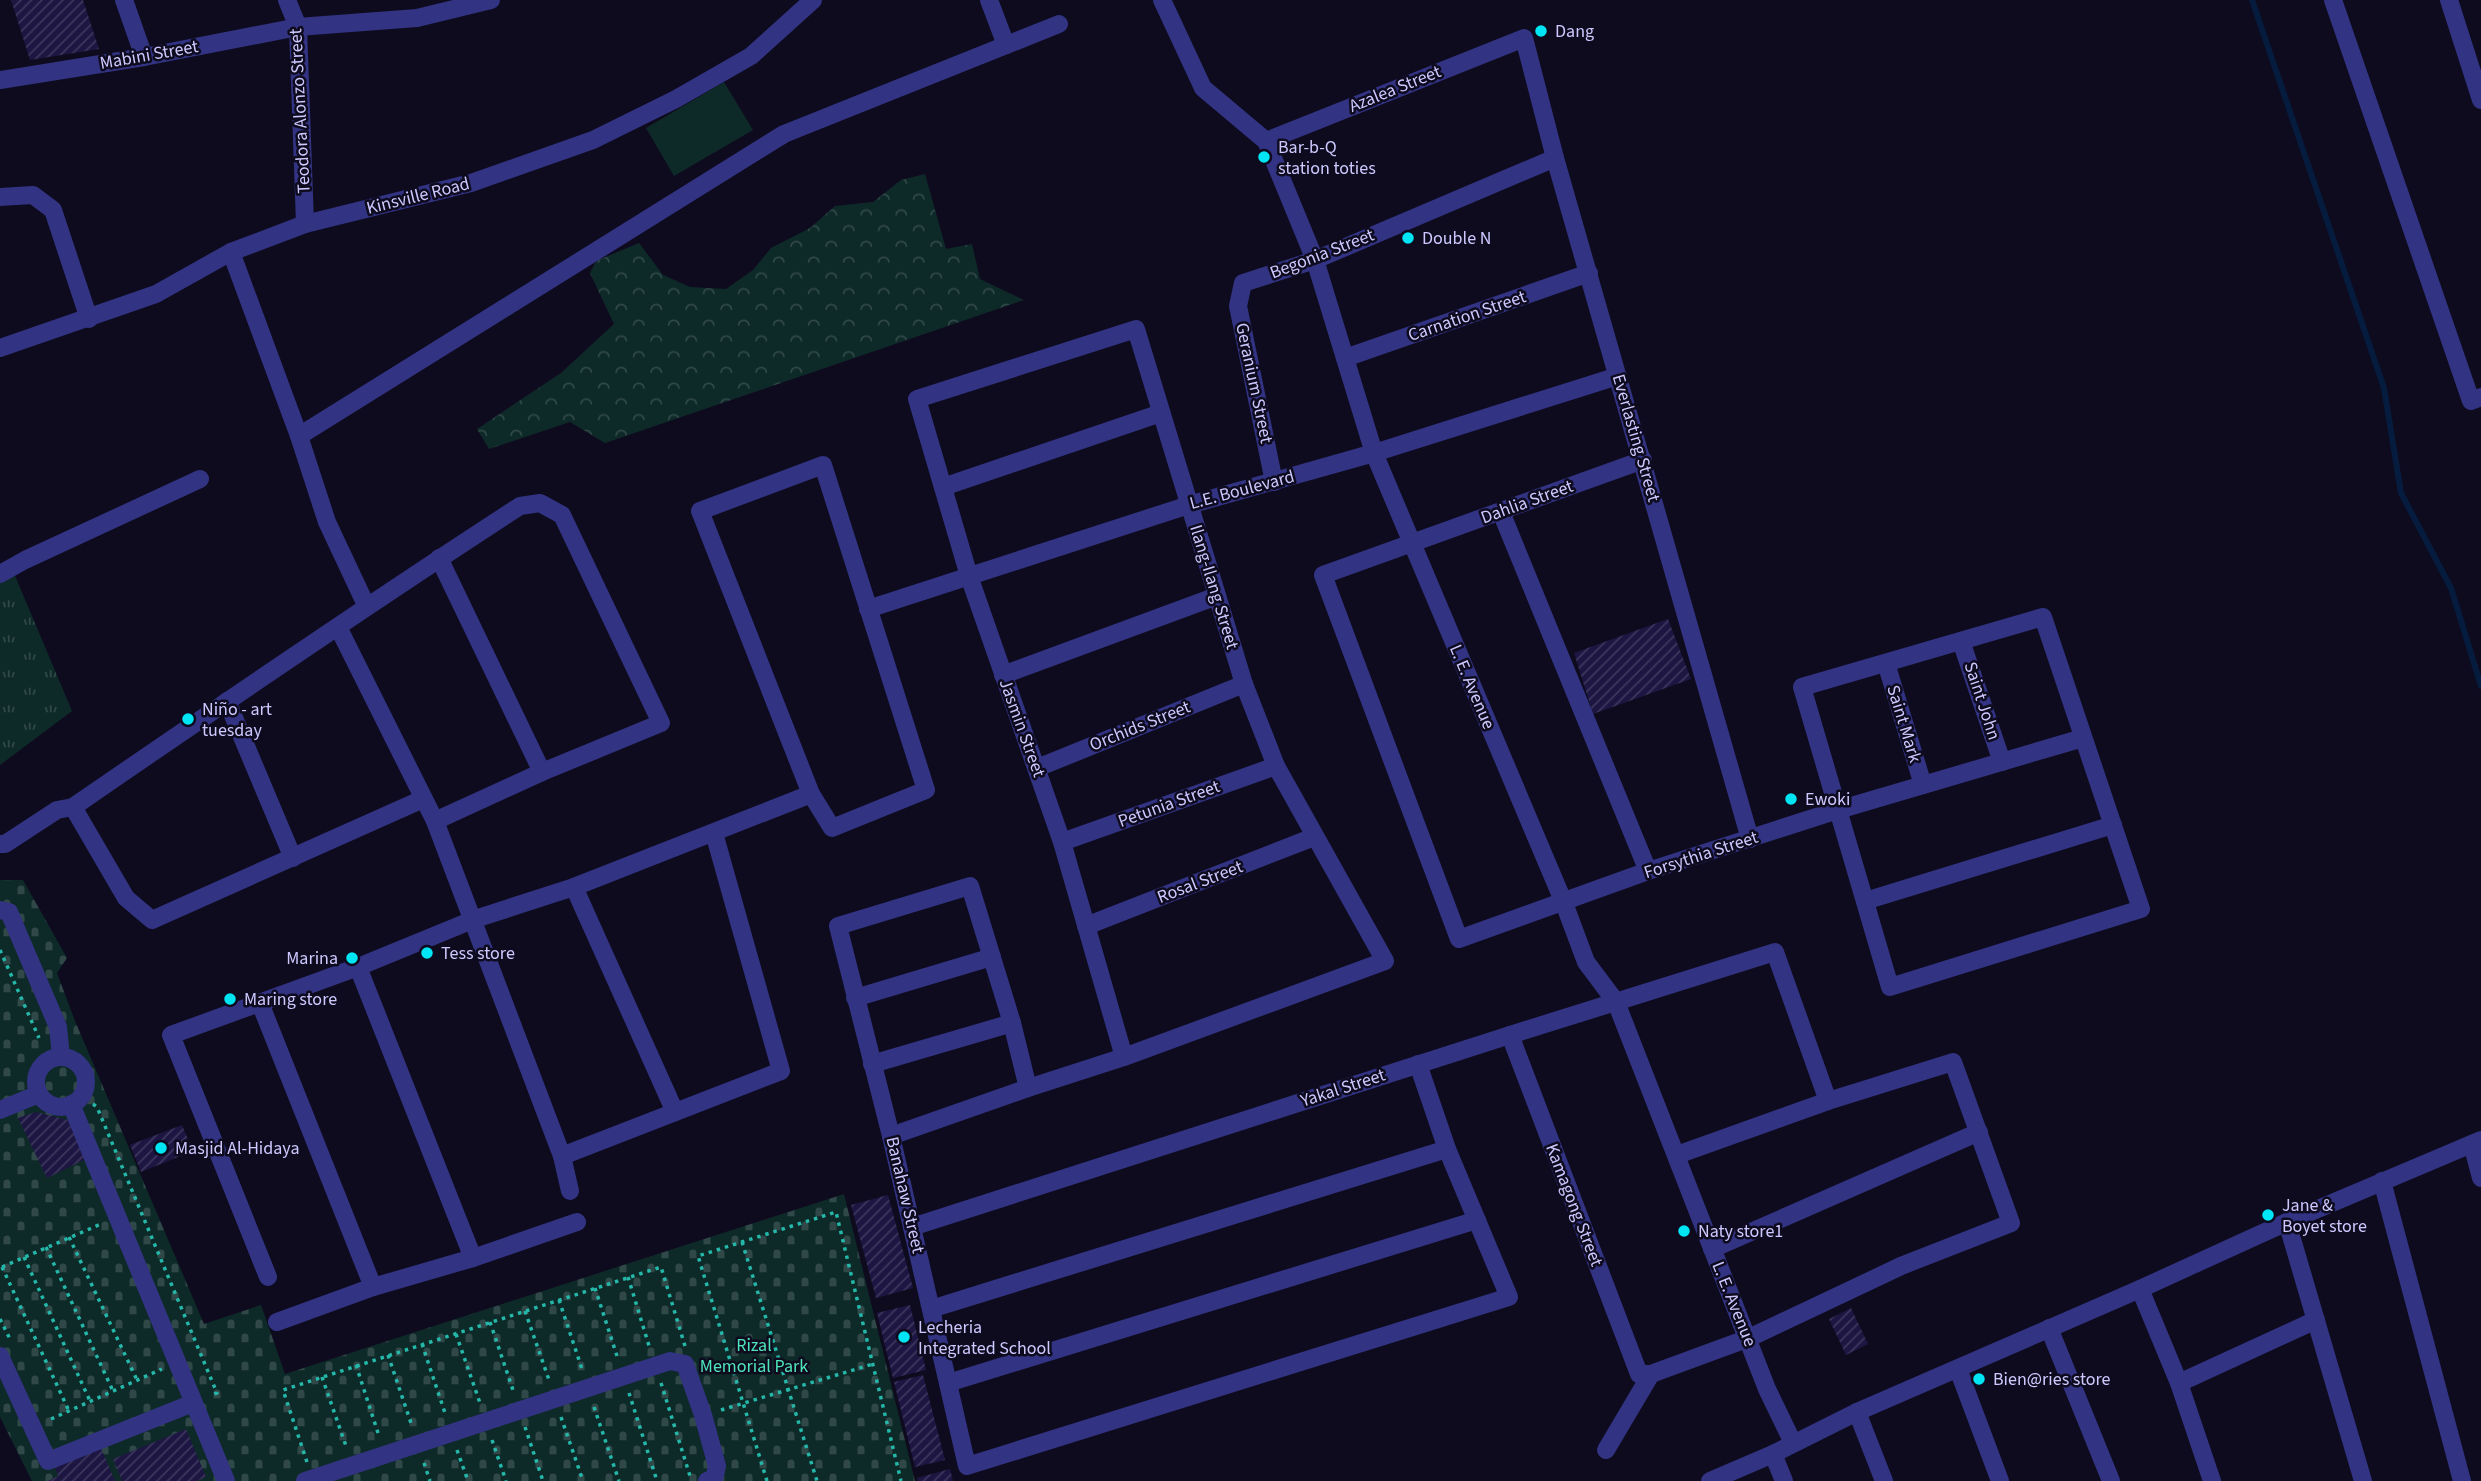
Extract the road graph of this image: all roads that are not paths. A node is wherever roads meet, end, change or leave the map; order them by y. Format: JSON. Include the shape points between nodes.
{"nodes":[{"id":1,"x":124,"y":0,"type":"edge"},
{"id":2,"x":287,"y":0,"type":"edge"},
{"id":3,"x":813,"y":0,"type":"edge"},
{"id":4,"x":989,"y":0,"type":"edge"},
{"id":5,"x":1161,"y":0,"type":"edge"},
{"id":6,"x":2333,"y":0,"type":"edge"},
{"id":7,"x":2449,"y":0,"type":"edge"},
{"id":8,"x":486,"y":1,"type":"edge"},
{"id":9,"x":1059,"y":24,"type":"dead end"},
{"id":10,"x":298,"y":27,"type":"junction"},
{"id":11,"x":1524,"y":38,"type":"joint"},
{"id":12,"x":1006,"y":45,"type":"junction"},
{"id":13,"x":144,"y":57,"type":"junction"},
{"id":14,"x":0,"y":80,"type":"edge"},
{"id":15,"x":2481,"y":100,"type":"edge"},
{"id":16,"x":1266,"y":141,"type":"junction"},
{"id":17,"x":1555,"y":158,"type":"junction"},
{"id":18,"x":0,"y":197,"type":"edge"},
{"id":19,"x":305,"y":224,"type":"junction"},
{"id":20,"x":230,"y":252,"type":"junction"},
{"id":21,"x":1315,"y":260,"type":"junction"},
{"id":22,"x":1589,"y":274,"type":"junction"},
{"id":23,"x":1243,"y":283,"type":"joint"},
{"id":24,"x":89,"y":318,"type":"junction"},
{"id":25,"x":0,"y":348,"type":"edge"},
{"id":26,"x":1345,"y":358,"type":"junction"},
{"id":27,"x":1618,"y":376,"type":"junction"},
{"id":28,"x":2481,"y":397,"type":"edge"},
{"id":29,"x":917,"y":399,"type":"joint"},
{"id":30,"x":1161,"y":413,"type":"junction"},
{"id":31,"x":299,"y":436,"type":"junction"},
{"id":32,"x":1374,"y":453,"type":"junction"},
{"id":33,"x":1643,"y":460,"type":"junction"},
{"id":34,"x":200,"y":479,"type":"dead end"},
{"id":35,"x":1275,"y":482,"type":"junction"},
{"id":36,"x":943,"y":487,"type":"junction"},
{"id":37,"x":1189,"y":505,"type":"junction"},
{"id":38,"x":1501,"y":512,"type":"junction"},
{"id":39,"x":1411,"y":544,"type":"junction"},
{"id":40,"x":439,"y":558,"type":"junction"},
{"id":41,"x":0,"y":575,"type":"edge"},
{"id":42,"x":970,"y":576,"type":"junction"},
{"id":43,"x":1217,"y":596,"type":"junction"},
{"id":44,"x":366,"y":605,"type":"junction"},
{"id":45,"x":868,"y":609,"type":"junction"},
{"id":46,"x":338,"y":627,"type":"junction"},
{"id":47,"x":1962,"y":640,"type":"junction"},
{"id":48,"x":1886,"y":663,"type":"junction"},
{"id":49,"x":1003,"y":675,"type":"junction"},
{"id":50,"x":1244,"y":684,"type":"junction"},
{"id":51,"x":227,"y":701,"type":"junction"},
{"id":52,"x":2083,"y":738,"type":"junction"},
{"id":53,"x":2002,"y":762,"type":"junction"},
{"id":54,"x":1276,"y":766,"type":"junction"},
{"id":55,"x":1037,"y":768,"type":"junction"},
{"id":56,"x":542,"y":772,"type":"junction"},
{"id":57,"x":1923,"y":785,"type":"junction"},
{"id":58,"x":811,"y":794,"type":"junction"},
{"id":59,"x":423,"y":799,"type":"junction"},
{"id":60,"x":73,"y":807,"type":"junction"},
{"id":61,"x":1838,"y":810,"type":"junction"},
{"id":62,"x":435,"y":821,"type":"junction"},
{"id":63,"x":2113,"y":825,"type":"junction"},
{"id":64,"x":714,"y":833,"type":"junction"},
{"id":65,"x":1314,"y":837,"type":"junction"},
{"id":66,"x":1750,"y":838,"type":"junction"},
{"id":67,"x":1062,"y":842,"type":"junction"},
{"id":68,"x":0,"y":844,"type":"edge"},
{"id":69,"x":293,"y":858,"type":"junction"},
{"id":70,"x":1647,"y":872,"type":"junction"},
{"id":71,"x":574,"y":887,"type":"junction"},
{"id":72,"x":1865,"y":901,"type":"junction"},
{"id":73,"x":1564,"y":903,"type":"junction"},
{"id":74,"x":0,"y":910,"type":"edge"},
{"id":75,"x":475,"y":919,"type":"junction"},
{"id":76,"x":1086,"y":926,"type":"junction"},
{"id":77,"x":992,"y":957,"type":"junction"},
{"id":78,"x":358,"y":967,"type":"junction"},
{"id":79,"x":855,"y":998,"type":"junction"},
{"id":80,"x":1616,"y":1002,"type":"junction"},
{"id":81,"x":260,"y":1003,"type":"junction"},
{"id":82,"x":1012,"y":1023,"type":"junction"},
{"id":83,"x":1510,"y":1035,"type":"junction"},
{"id":84,"x":1124,"y":1057,"type":"junction"},
{"id":85,"x":55,"y":1058,"type":"junction"},
{"id":86,"x":872,"y":1065,"type":"junction"},
{"id":87,"x":1418,"y":1065,"type":"junction"},
{"id":88,"x":1028,"y":1088,"type":"junction"},
{"id":89,"x":39,"y":1094,"type":"junction"},
{"id":90,"x":76,"y":1100,"type":"junction"},
{"id":91,"x":1828,"y":1101,"type":"junction"},
{"id":92,"x":0,"y":1110,"type":"edge"},
{"id":93,"x":675,"y":1112,"type":"junction"},
{"id":94,"x":1979,"y":1132,"type":"junction"},
{"id":95,"x":891,"y":1136,"type":"junction"},
{"id":96,"x":2476,"y":1142,"type":"edge"},
{"id":97,"x":1447,"y":1149,"type":"junction"},
{"id":98,"x":1678,"y":1155,"type":"junction"},
{"id":99,"x":562,"y":1156,"type":"junction"},
{"id":100,"x":2481,"y":1178,"type":"edge"},
{"id":101,"x":2382,"y":1181,"type":"junction"},
{"id":102,"x":570,"y":1191,"type":"dead end"},
{"id":103,"x":1477,"y":1220,"type":"junction"},
{"id":104,"x":577,"y":1222,"type":"dead end"},
{"id":105,"x":2287,"y":1222,"type":"junction"},
{"id":106,"x":912,"y":1227,"type":"junction"},
{"id":107,"x":1712,"y":1249,"type":"junction"},
{"id":108,"x":473,"y":1258,"type":"junction"},
{"id":109,"x":268,"y":1277,"type":"dead end"},
{"id":110,"x":373,"y":1287,"type":"junction"},
{"id":111,"x":2140,"y":1289,"type":"junction"},
{"id":112,"x":931,"y":1310,"type":"junction"},
{"id":113,"x":2316,"y":1320,"type":"junction"},
{"id":114,"x":277,"y":1322,"type":"dead end"},
{"id":115,"x":2049,"y":1328,"type":"junction"},
{"id":116,"x":1749,"y":1338,"type":"junction"},
{"id":117,"x":0,"y":1356,"type":"edge"},
{"id":118,"x":1958,"y":1369,"type":"junction"},
{"id":119,"x":1645,"y":1374,"type":"junction"},
{"id":120,"x":948,"y":1383,"type":"junction"},
{"id":121,"x":2179,"y":1383,"type":"junction"},
{"id":122,"x":193,"y":1403,"type":"junction"},
{"id":123,"x":1857,"y":1412,"type":"junction"},
{"id":124,"x":1793,"y":1443,"type":"junction"},
{"id":125,"x":1606,"y":1450,"type":"dead end"},
{"id":126,"x":1773,"y":1454,"type":"junction"},
{"id":127,"x":308,"y":1480,"type":"edge"},
{"id":128,"x":226,"y":1481,"type":"edge"},
{"id":129,"x":707,"y":1481,"type":"edge"},
{"id":130,"x":1710,"y":1481,"type":"edge"},
{"id":131,"x":1784,"y":1481,"type":"edge"},
{"id":132,"x":1884,"y":1481,"type":"edge"},
{"id":133,"x":2000,"y":1481,"type":"edge"},
{"id":134,"x":2111,"y":1481,"type":"edge"},
{"id":135,"x":2212,"y":1481,"type":"edge"},
{"id":136,"x":2363,"y":1481,"type":"edge"},
{"id":137,"x":2462,"y":1481,"type":"edge"}],
"edges":[{"from":1,"to":13,"type":"street"},
{"from":2,"to":10,"type":"street","name":"Teodora Alonzo Street"},
{"from":3,"to":19,"type":"street","name":"Kinsville Road","via":[[751,56],[593,140],[471,183]]},
{"from":4,"to":12,"type":"street"},
{"from":5,"to":16,"type":"street","name":"L. E. Avenue","via":[[1203,88]]},
{"from":6,"to":28,"type":"street","via":[[2471,401]]},
{"from":7,"to":15,"type":"street"},
{"from":8,"to":10,"type":"street","name":"Mabini Street","via":[[417,18]]},
{"from":9,"to":12,"type":"street"},
{"from":10,"to":13,"type":"street","name":"Mabini Street"},
{"from":10,"to":19,"type":"street","name":"Teodora Alonzo Street"},
{"from":11,"to":16,"type":"street","name":"Azalea Street"},
{"from":11,"to":17,"type":"street","name":"Everlasting Street"},
{"from":12,"to":31,"type":"street","via":[[784,134]]},
{"from":13,"to":14,"type":"street","name":"Mabini Street"},
{"from":16,"to":21,"type":"street","name":"L. E. Avenue"},
{"from":17,"to":21,"type":"street","name":"Begonia Street"},
{"from":17,"to":22,"type":"street","name":"Everlasting Street"},
{"from":18,"to":24,"type":"street","via":[[33,195],[53,210]]},
{"from":19,"to":20,"type":"street","name":"Kinsville Road"},
{"from":20,"to":24,"type":"street","name":"Kinsville Road","via":[[156,294]]},
{"from":20,"to":31,"type":"street"},
{"from":21,"to":23,"type":"street","name":"Begonia Street"},
{"from":21,"to":26,"type":"street","name":"L. E. Avenue"},
{"from":22,"to":26,"type":"street","name":"Carnation Street"},
{"from":22,"to":27,"type":"street","name":"Everlasting Street"},
{"from":23,"to":35,"type":"street","name":"Geranium Street","via":[[1238,306]]},
{"from":24,"to":25,"type":"street","name":"Kinsville Road"},
{"from":26,"to":32,"type":"street","name":"L. E. Avenue"},
{"from":27,"to":32,"type":"street","name":"L.E. Boulevard"},
{"from":27,"to":33,"type":"street","name":"Everlasting Street"},
{"from":29,"to":30,"type":"street","name":"Ilang-Ilang Street","via":[[1136,329]]},
{"from":29,"to":36,"type":"street","name":"Jasmin Street"},
{"from":30,"to":36,"type":"street"},
{"from":30,"to":37,"type":"street","name":"Ilang-Ilang Street"},
{"from":31,"to":44,"type":"street","via":[[327,522]]},
{"from":32,"to":35,"type":"street","name":"L.E. Boulevard"},
{"from":32,"to":39,"type":"street","name":"L. E. Avenue"},
{"from":33,"to":38,"type":"street","name":"Dahlia Street"},
{"from":33,"to":66,"type":"street","name":"Everlasting Street"},
{"from":34,"to":41,"type":"street"},
{"from":35,"to":37,"type":"street","name":"L.E. Boulevard"},
{"from":36,"to":42,"type":"street","name":"Jasmin Street"},
{"from":37,"to":42,"type":"street","name":"L.E. Boulevard"},
{"from":37,"to":43,"type":"street","name":"Ilang-Ilang Street"},
{"from":38,"to":39,"type":"street","name":"Dahlia Street"},
{"from":38,"to":70,"type":"street"},
{"from":39,"to":73,"type":"street","name":"L. E. Avenue"},
{"from":39,"to":73,"type":"street","name":"Dahlia Street","via":[[1323,575],[1459,939]]},
{"from":40,"to":44,"type":"street"},
{"from":40,"to":56,"type":"street"},
{"from":40,"to":56,"type":"street","via":[[520,506],[540,503],[562,515],[661,723]]},
{"from":42,"to":45,"type":"street","name":"L.E. Boulevard"},
{"from":42,"to":49,"type":"street","name":"Jasmin Street"},
{"from":43,"to":49,"type":"street"},
{"from":43,"to":50,"type":"street","name":"Ilang-Ilang Street"},
{"from":44,"to":46,"type":"street"},
{"from":45,"to":58,"type":"street","via":[[926,790],[832,828]]},
{"from":45,"to":58,"type":"street","via":[[823,465],[701,511]]},
{"from":46,"to":51,"type":"street"},
{"from":46,"to":59,"type":"street"},
{"from":47,"to":48,"type":"street"},
{"from":47,"to":52,"type":"street","via":[[2043,617]]},
{"from":47,"to":53,"type":"street","name":"Saint John"},
{"from":48,"to":57,"type":"street","name":"Saint Mark"},
{"from":48,"to":61,"type":"street","via":[[1802,687]]},
{"from":49,"to":55,"type":"street","name":"Jasmin Street"},
{"from":50,"to":54,"type":"street","name":"Ilang-Ilang Street"},
{"from":50,"to":55,"type":"street","name":"Orchids Street"},
{"from":51,"to":60,"type":"street"},
{"from":51,"to":69,"type":"street"},
{"from":52,"to":53,"type":"street","name":"Forsythia Street"},
{"from":52,"to":63,"type":"street"},
{"from":53,"to":57,"type":"street","name":"Forsythia Street"},
{"from":54,"to":65,"type":"street","name":"Ilang-Ilang Street"},
{"from":54,"to":67,"type":"street","name":"Petunia Street"},
{"from":55,"to":67,"type":"street","name":"Jasmin Street"},
{"from":56,"to":62,"type":"street"},
{"from":57,"to":61,"type":"street","name":"Forsythia Street"},
{"from":58,"to":64,"type":"street"},
{"from":59,"to":62,"type":"street"},
{"from":59,"to":69,"type":"street"},
{"from":60,"to":68,"type":"street","via":[[57,810]]},
{"from":60,"to":69,"type":"street","via":[[126,898],[152,920]]},
{"from":61,"to":66,"type":"street","name":"Forsythia Street"},
{"from":61,"to":72,"type":"street"},
{"from":62,"to":75,"type":"street"},
{"from":63,"to":72,"type":"street"},
{"from":63,"to":72,"type":"street","via":[[2141,909],[1890,987]]},
{"from":64,"to":71,"type":"street"},
{"from":64,"to":93,"type":"street","via":[[781,1070]]},
{"from":65,"to":76,"type":"street","name":"Rosal Street"},
{"from":65,"to":84,"type":"street","name":"Ilang-Ilang Street","via":[[1385,961]]},
{"from":66,"to":70,"type":"street","name":"Forsythia Street"},
{"from":67,"to":76,"type":"street","name":"Jasmin Street"},
{"from":70,"to":73,"type":"street","name":"Forsythia Street"},
{"from":71,"to":75,"type":"street"},
{"from":71,"to":93,"type":"street"},
{"from":73,"to":80,"type":"street","name":"L. E. Avenue","via":[[1586,962]]},
{"from":74,"to":85,"type":"street","via":[[9,912],[58,1027]]},
{"from":75,"to":78,"type":"street"},
{"from":75,"to":99,"type":"street"},
{"from":76,"to":84,"type":"street","name":"Jasmin Street"},
{"from":77,"to":79,"type":"street"},
{"from":77,"to":79,"type":"street","name":"Banahaw Street","via":[[970,886],[838,926]]},
{"from":77,"to":82,"type":"street"},
{"from":78,"to":81,"type":"street"},
{"from":78,"to":108,"type":"street"},
{"from":79,"to":86,"type":"street","name":"Banahaw Street"},
{"from":80,"to":83,"type":"street","name":"Yakal Street"},
{"from":80,"to":91,"type":"street","name":"Yakal Street","via":[[1775,952]]},
{"from":80,"to":98,"type":"street","name":"L. E. Avenue"},
{"from":81,"to":109,"type":"street","via":[[171,1035]]},
{"from":81,"to":110,"type":"street"},
{"from":82,"to":86,"type":"street"},
{"from":82,"to":88,"type":"street"},
{"from":83,"to":87,"type":"street","name":"Yakal Street"},
{"from":83,"to":119,"type":"street","name":"Kamagong Street"},
{"from":84,"to":88,"type":"street"},
{"from":85,"to":89,"type":"street","via":[[39,1069]]},
{"from":85,"to":90,"type":"street","via":[[74,1060],[83,1070],[86,1083]]},
{"from":86,"to":95,"type":"street","name":"Banahaw Street"},
{"from":87,"to":97,"type":"street"},
{"from":87,"to":106,"type":"street","name":"Yakal Street"},
{"from":88,"to":95,"type":"street"},
{"from":89,"to":90,"type":"street","via":[[47,1103],[59,1106]]},
{"from":89,"to":92,"type":"street"},
{"from":90,"to":122,"type":"street"},
{"from":91,"to":94,"type":"street","via":[[1953,1062]]},
{"from":91,"to":98,"type":"street"},
{"from":93,"to":99,"type":"street"},
{"from":94,"to":107,"type":"street"},
{"from":94,"to":116,"type":"street","via":[[2011,1223],[1901,1266]]},
{"from":95,"to":106,"type":"street","name":"Banahaw Street"},
{"from":96,"to":100,"type":"street"},
{"from":96,"to":101,"type":"street"},
{"from":97,"to":103,"type":"street"},
{"from":97,"to":112,"type":"street"},
{"from":98,"to":107,"type":"street","name":"L. E. Avenue"},
{"from":99,"to":102,"type":"street"},
{"from":101,"to":105,"type":"street"},
{"from":101,"to":137,"type":"street"},
{"from":103,"to":120,"type":"street"},
{"from":103,"to":120,"type":"street","name":"Banahaw Street","via":[[1509,1297],[967,1466]]},
{"from":104,"to":108,"type":"street"},
{"from":105,"to":111,"type":"street"},
{"from":105,"to":113,"type":"street"},
{"from":106,"to":112,"type":"street","name":"Banahaw Street"},
{"from":107,"to":116,"type":"street","name":"L. E. Avenue"},
{"from":108,"to":110,"type":"street"},
{"from":110,"to":114,"type":"street"},
{"from":111,"to":115,"type":"street"},
{"from":111,"to":121,"type":"street"},
{"from":112,"to":120,"type":"street","name":"Banahaw Street"},
{"from":113,"to":121,"type":"street"},
{"from":113,"to":136,"type":"street"},
{"from":115,"to":118,"type":"street"},
{"from":115,"to":134,"type":"street"},
{"from":116,"to":119,"type":"street"},
{"from":116,"to":124,"type":"street","name":"L. E. Avenue"},
{"from":117,"to":122,"type":"street","via":[[48,1461]]},
{"from":118,"to":123,"type":"street"},
{"from":118,"to":133,"type":"street"},
{"from":119,"to":125,"type":"street"},
{"from":121,"to":135,"type":"street"},
{"from":122,"to":128,"type":"street"},
{"from":123,"to":124,"type":"street"},
{"from":123,"to":132,"type":"street"},
{"from":124,"to":126,"type":"street"},
{"from":126,"to":130,"type":"street"},
{"from":126,"to":131,"type":"street"},
{"from":127,"to":129,"type":"street","via":[[670,1361],[685,1364],[704,1415],[718,1466],[713,1479]]}]}
